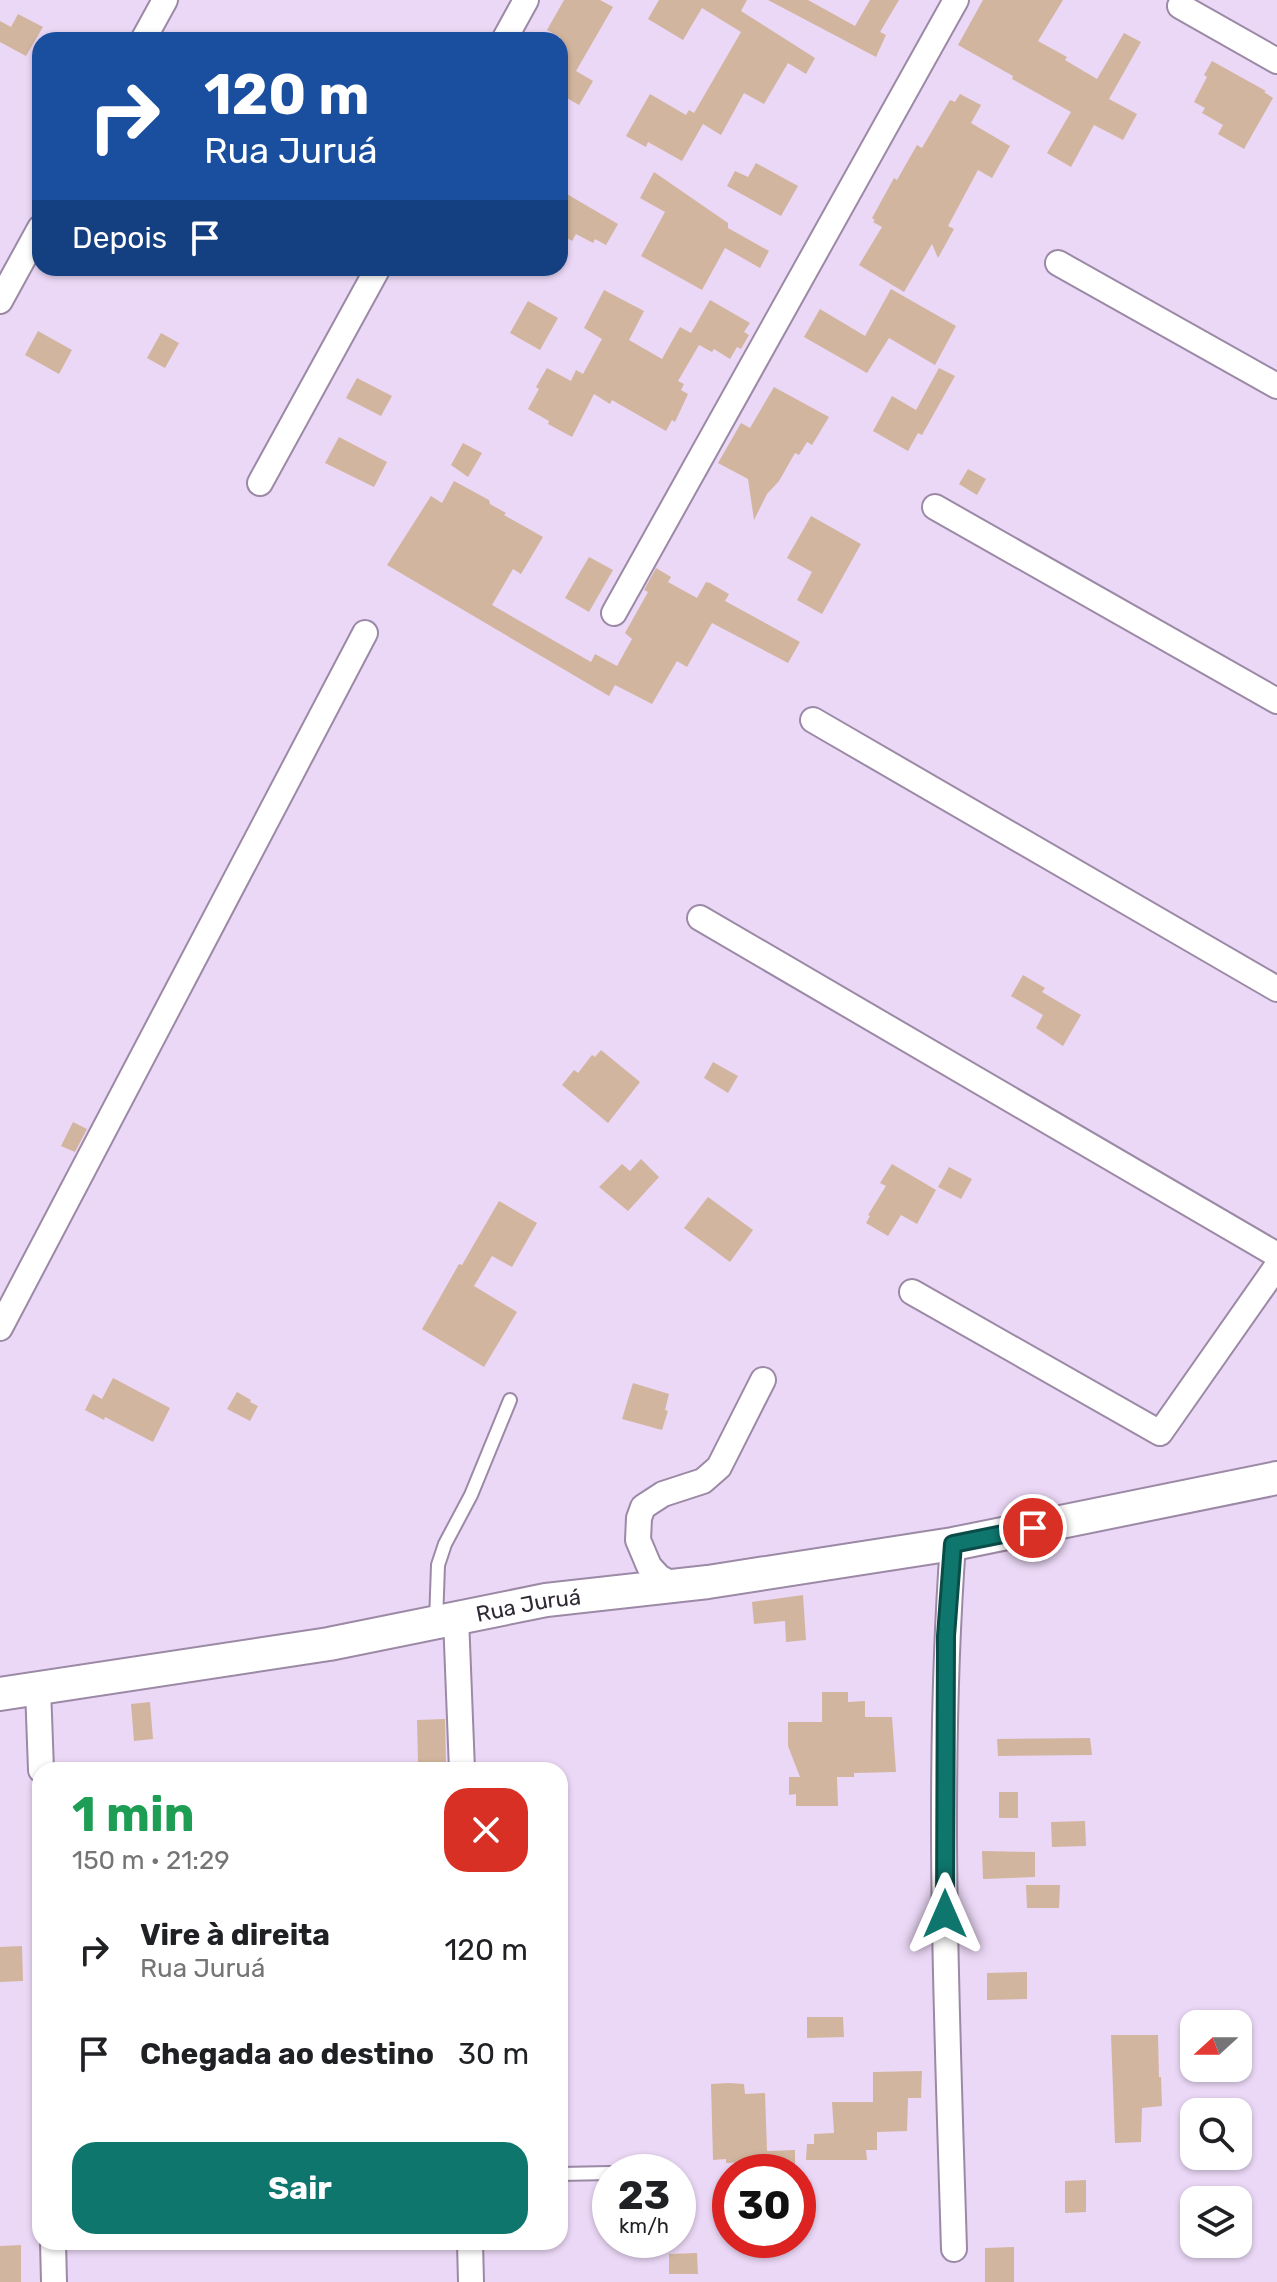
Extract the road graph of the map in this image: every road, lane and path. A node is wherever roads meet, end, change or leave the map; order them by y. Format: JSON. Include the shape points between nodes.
{"nodes":[{"id":1,"x":165,"y":0,"type":"edge"},
{"id":2,"x":526,"y":0,"type":"edge"},
{"id":3,"x":956,"y":0,"type":"edge"},
{"id":4,"x":1180,"y":6,"type":"dead end"},
{"id":5,"x":147,"y":32,"type":"edge"},
{"id":6,"x":508,"y":32,"type":"edge"},
{"id":7,"x":1277,"y":61,"type":"edge"},
{"id":8,"x":32,"y":243,"type":"edge"},
{"id":9,"x":1058,"y":263,"type":"dead end"},
{"id":10,"x":374,"y":276,"type":"edge"},
{"id":11,"x":0,"y":301,"type":"edge"},
{"id":12,"x":1277,"y":386,"type":"edge"},
{"id":13,"x":260,"y":483,"type":"dead end"},
{"id":14,"x":935,"y":507,"type":"dead end"},
{"id":15,"x":614,"y":613,"type":"dead end"},
{"id":16,"x":365,"y":633,"type":"dead end"},
{"id":17,"x":1277,"y":701,"type":"edge"},
{"id":18,"x":813,"y":720,"type":"dead end"},
{"id":19,"x":700,"y":918,"type":"dead end"},
{"id":20,"x":1277,"y":989,"type":"edge"},
{"id":21,"x":1277,"y":1255,"type":"edge"},
{"id":22,"x":1277,"y":1266,"type":"edge"},
{"id":23,"x":912,"y":1292,"type":"dead end"},
{"id":24,"x":0,"y":1328,"type":"edge"},
{"id":25,"x":763,"y":1380,"type":"dead end"},
{"id":26,"x":510,"y":1400,"type":"dead end"},
{"id":27,"x":1277,"y":1478,"type":"edge"},
{"id":28,"x":953,"y":1544,"type":"junction"},
{"id":29,"x":673,"y":1585,"type":"junction"},
{"id":30,"x":446,"y":1620,"type":"junction"},
{"id":31,"x":38,"y":1688,"type":"junction"},
{"id":32,"x":0,"y":1694,"type":"edge"},
{"id":33,"x":41,"y":1762,"type":"edge"},
{"id":34,"x":461,"y":1762,"type":"edge"},
{"id":35,"x":592,"y":2173,"type":"edge"},
{"id":36,"x":568,"y":2174,"type":"edge"},
{"id":37,"x":954,"y":2249,"type":"dead end"},
{"id":38,"x":53,"y":2250,"type":"edge"},
{"id":39,"x":470,"y":2250,"type":"edge"},
{"id":40,"x":54,"y":2282,"type":"edge"},
{"id":41,"x":471,"y":2282,"type":"edge"}],
"edges":[{"from":1,"to":5,"type":"street"},
{"from":2,"to":6,"type":"street"},
{"from":3,"to":15,"type":"street"},
{"from":4,"to":7,"type":"street"},
{"from":8,"to":11,"type":"street"},
{"from":9,"to":12,"type":"street"},
{"from":10,"to":13,"type":"street"},
{"from":14,"to":17,"type":"street"},
{"from":16,"to":24,"type":"street"},
{"from":18,"to":20,"type":"street"},
{"from":19,"to":21,"type":"street"},
{"from":22,"to":23,"type":"street","via":[[1160,1433]]},
{"from":25,"to":29,"type":"street","via":[[719,1467],[703,1481],[643,1507],[638,1540],[649,1566]]},
{"from":26,"to":30,"type":"lane","via":[[438,1565]]},
{"from":27,"to":28,"type":"street","name":"Rua Juruá"},
{"from":28,"to":29,"type":"street","name":"Rua Juruá"},
{"from":28,"to":37,"type":"street","via":[[946,1636],[945,1914]]},
{"from":29,"to":30,"type":"street","name":"Rua Juruá","via":[[546,1600]]},
{"from":30,"to":31,"type":"street","name":"Rua Juruá","via":[[329,1644]]},
{"from":30,"to":34,"type":"street"},
{"from":31,"to":32,"type":"street","name":"Rua Juruá"},
{"from":31,"to":33,"type":"street"},
{"from":35,"to":36,"type":"lane"},
{"from":38,"to":40,"type":"street"},
{"from":39,"to":41,"type":"street"}]}
